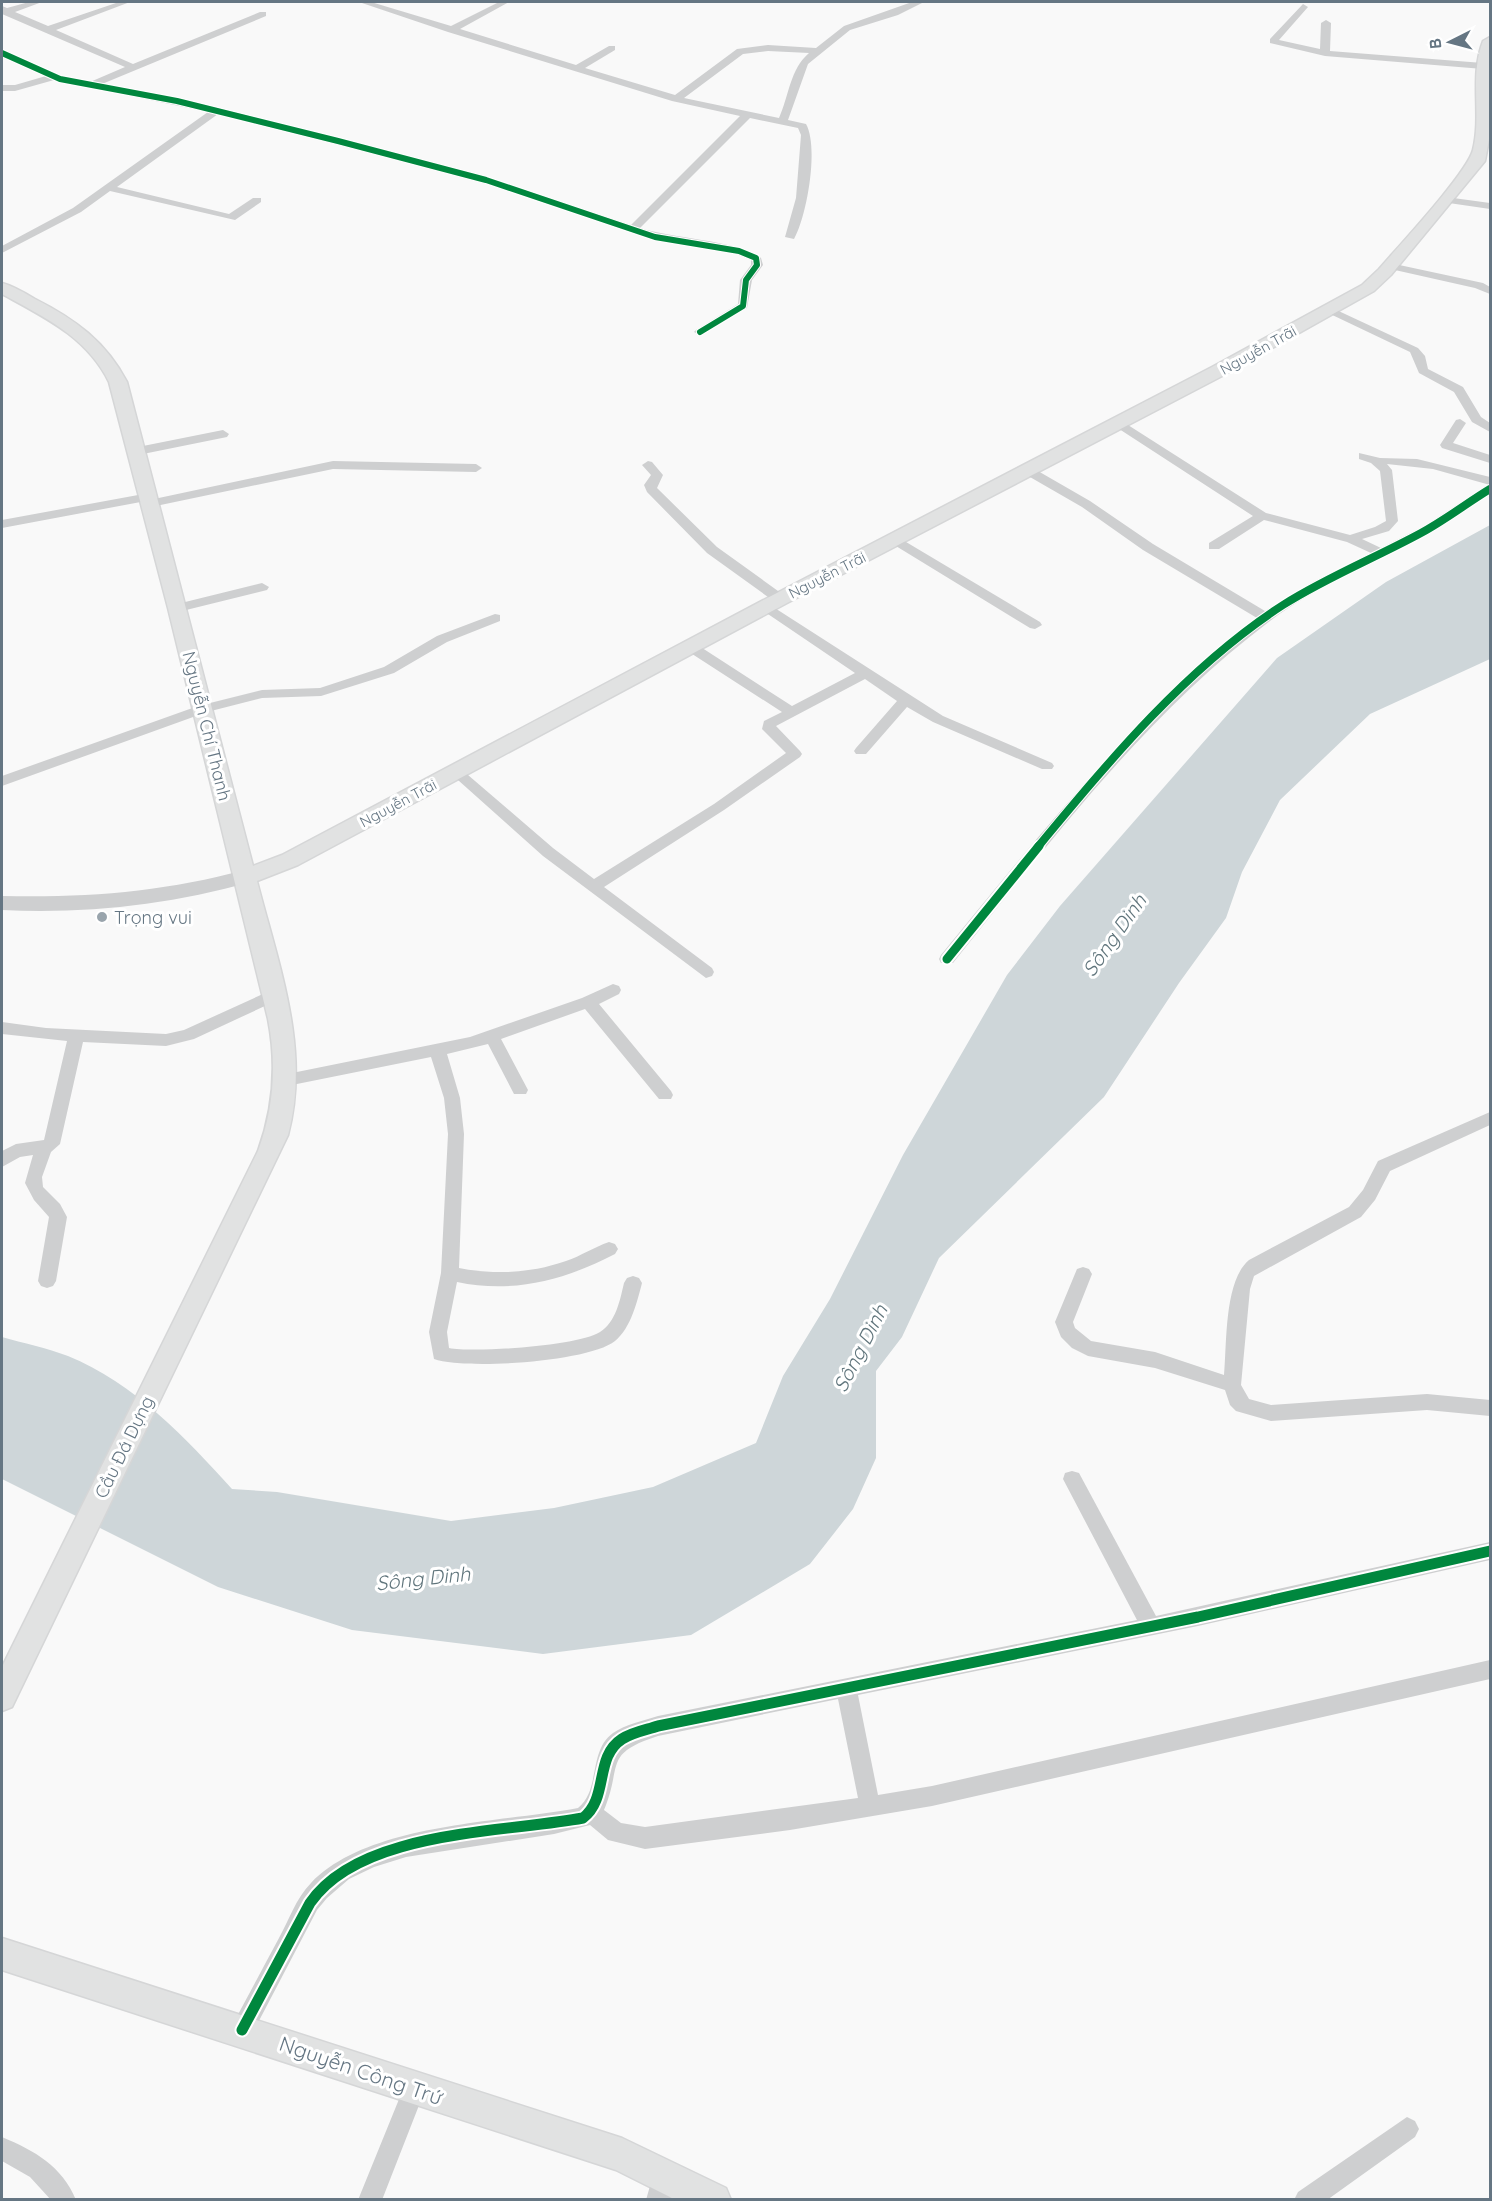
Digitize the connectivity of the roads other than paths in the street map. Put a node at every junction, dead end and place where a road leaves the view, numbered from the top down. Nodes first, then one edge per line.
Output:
1 (37, 2) edge
2 (126, 2) edge
3 (363, 2) edge
4 (505, 2) edge
5 (919, 2) edge
6 (1303, 7) dead end
7 (3, 11) edge
8 (263, 14) dead end
9 (1326, 23) dead end
10 (49, 29) junction
11 (451, 30) junction
12 (1491, 41) edge
13 (612, 48) dead end
14 (818, 51) junction
15 (2, 53) edge
16 (1325, 53) junction
17 (1483, 66) junction
18 (132, 67) junction
19 (578, 68) junction
20 (54, 76) junction
21 (91, 85) junction
22 (2, 88) edge
23 (676, 99) junction
24 (216, 111) junction
25 (747, 115) junction
26 (782, 122) junction
27 (1486, 131) edge
28 (109, 188) junction
29 (257, 200) dead end
30 (1446, 200) junction
31 (1491, 206) edge
32 (633, 229) junction
33 (790, 237) dead end
34 (2, 250) edge
35 (1390, 266) junction
36 (2, 288) edge
37 (1491, 291) edge
38 (1330, 310) junction
39 (700, 332) dead end
40 (1117, 422) junction
41 (1460, 423) dead end
42 (1491, 428) edge
43 (223, 434) dead end
44 (138, 451) junction
45 (1363, 456) dead end
46 (1491, 459) edge
47 (1378, 462) junction
48 (648, 465) dead end
49 (476, 468) dead end
50 (1027, 470) junction
51 (1491, 481) edge
52 (1491, 489) edge
53 (150, 500) junction
54 (1262, 516) junction
55 (2, 524) edge
56 (1352, 539) junction
57 (896, 540) junction
58 (1214, 546) dead end
59 (1380, 553) junction
60 (262, 586) dead end
61 (773, 603) junction
62 (178, 608) junction
63 (1266, 617) junction
64 (495, 618) dead end
65 (1035, 625) dead end
66 (691, 647) junction
67 (866, 673) junction
68 (905, 700) junction
69 (203, 708) junction
70 (792, 712) junction
71 (861, 751) dead end
72 (1047, 766) dead end
73 (456, 772) junction
74 (2, 781) edge
75 (244, 877) junction
76 (594, 886) junction
77 (2, 903) edge
78 (947, 959) dead end
79 (706, 972) dead end
80 (613, 990) dead end
81 (274, 995) junction
82 (588, 1002) junction
83 (2, 1028) edge
84 (76, 1035) junction
85 (492, 1037) junction
86 (436, 1049) junction
87 (287, 1080) junction
88 (520, 1090) dead end
89 (665, 1095) dead end
90 (1491, 1118) edge
91 (44, 1148) junction
92 (2, 1160) edge
93 (238, 1216) joint
94 (609, 1249) dead end
95 (450, 1273) junction
96 (1083, 1274) dead end
97 (46, 1281) dead end
98 (633, 1283) dead end
99 (1232, 1385) junction
100 (1491, 1408) edge
101 (1072, 1479) dead end
102 (1491, 1551) edge
103 (1151, 1626) junction
104 (1491, 1670) edge
105 (6, 1687) edge
106 (846, 1688) junction
107 (870, 1807) junction
108 (592, 1813) junction
109 (2, 1954) edge
110 (242, 2030) junction
111 (414, 2090) junction
112 (1407, 2129) dead end
113 (2, 2149) edge
114 (661, 2186) edge
115 (64, 2199) edge
116 (370, 2199) edge
117 (714, 2199) edge
118 (1306, 2199) edge

1 - 7 street
2 - 10 street
3 - 11 street
4 - 11 street
5 - 14 street
6 - 16 street
7 - 10 street
8 - 18 street
9 - 16 street
10 - 18 street
11 - 19 street
12 - 17 main road, Nguyễn Trãi
13 - 19 street
14 - 23 street
14 - 26 street
15 - 20 street
16 - 17 street
17 - 27 main road, Nguyễn Trãi
18 - 21 street
19 - 23 street
20 - 21 street
20 - 22 street
21 - 24 street
23 - 25 street
24 - 28 street
24 - 32 street
25 - 26 street
25 - 32 street
26 - 33 street
27 - 30 main road, Nguyễn Trãi
28 - 29 street
28 - 34 street
30 - 31 street
30 - 35 main road, Nguyễn Trãi
32 - 39 street
35 - 37 street
35 - 38 main road, Nguyễn Trãi
36 - 44 main road, Nguyễn Chí Thanh
38 - 40 main road, Nguyễn Trãi
38 - 42 street
40 - 50 main road, Nguyễn Trãi
40 - 54 street
41 - 46 street
43 - 44 street
44 - 53 main road, Nguyễn Chí Thanh
45 - 47 street
47 - 51 street
47 - 56 street
48 - 61 street
49 - 53 street
50 - 57 main road, Nguyễn Trãi
50 - 63 street
52 - 59 street
53 - 55 street
53 - 62 main road, Nguyễn Chí Thanh
54 - 56 street
54 - 58 street
56 - 59 street
57 - 61 main road, Nguyễn Trãi
57 - 65 street
59 - 63 street
60 - 62 street
61 - 66 main road, Nguyễn Trãi
61 - 67 street
62 - 69 main road, Nguyễn Chí Thanh
63 - 78 street
64 - 69 street
66 - 70 street
66 - 73 main road, Nguyễn Trãi
67 - 68 street
67 - 70 street
68 - 71 street
68 - 72 street
69 - 74 street
69 - 75 main road, Nguyễn Chí Thanh
70 - 76 street
73 - 75 main road, Nguyễn Trãi
73 - 76 street
75 - 77 street, Nguyễn Trãi
75 - 81 main road, Nguyễn Chí Thanh
76 - 79 street
80 - 82 street
81 - 84 street
81 - 87 main road, Nguyễn Chí Thanh
82 - 85 street
82 - 89 street
83 - 84 street
84 - 91 street
85 - 86 street
85 - 88 street
86 - 87 street
86 - 95 street
87 - 93 main road, Nguyễn Chí Thanh
90 - 99 street
91 - 92 street
91 - 97 street
93 - 105 main road, Cầu Đá Dựng
94 - 95 street
95 - 98 street
96 - 99 street
99 - 100 street
101 - 103 street
102 - 103 street
103 - 106 street
104 - 107 street
106 - 107 street
106 - 108 street
107 - 108 street
108 - 110 street
109 - 110 main road, Nguyễn Công Trứ
110 - 111 main road, Nguyễn Công Trứ
111 - 114 main road, Nguyễn Công Trứ
111 - 116 street
112 - 118 street
113 - 115 street
114 - 117 main road, Nguyễn Công Trứ

